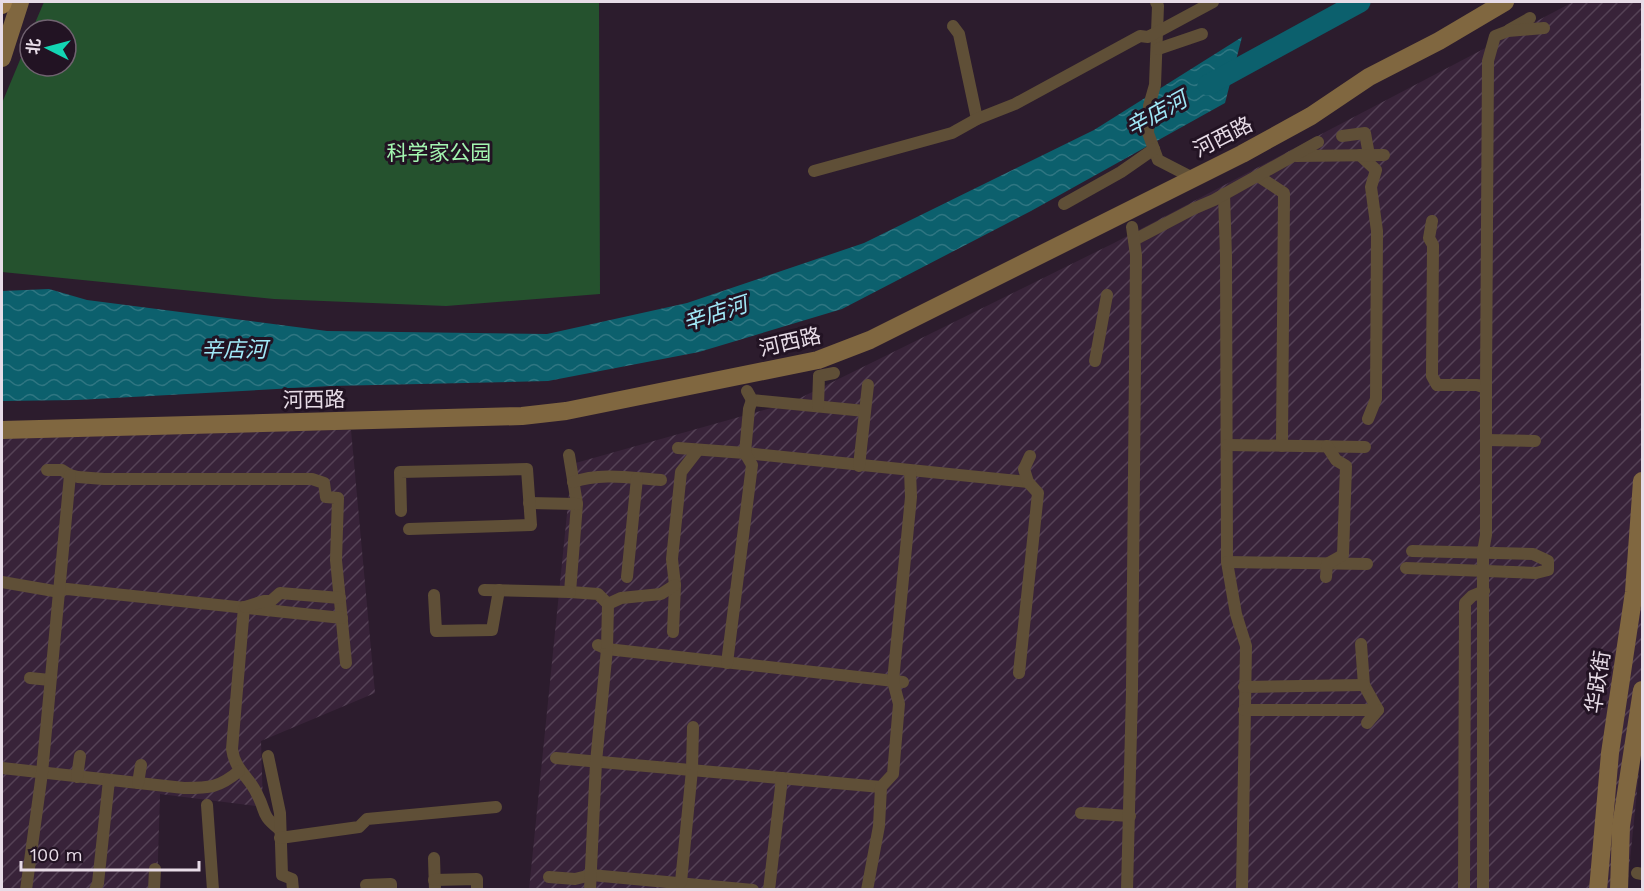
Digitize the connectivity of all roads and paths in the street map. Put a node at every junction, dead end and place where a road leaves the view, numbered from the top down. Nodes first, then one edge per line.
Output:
1 (20, 2) edge
2 (1156, 2) edge
3 (1213, 2) edge
4 (1505, 2) edge
5 (1530, 18) dead end
6 (953, 26) dead end
7 (1544, 28) dead end
8 (1158, 31) junction
9 (1508, 31) junction
10 (1202, 34) dead end
11 (1158, 49) junction
12 (2, 58) edge
13 (977, 119) junction
14 (1342, 136) dead end
15 (1318, 142) dead end
16 (1154, 149) junction
17 (1365, 155) junction
18 (1384, 155) dead end
19 (1295, 156) junction
20 (814, 171) dead end
21 (1258, 176) junction
22 (1193, 178) junction
23 (1224, 194) junction
24 (1064, 204) dead end
25 (1432, 221) dead end
26 (1132, 227) dead end
27 (1134, 240) junction
28 (1107, 295) dead end
29 (1095, 361) dead end
30 (834, 373) dead end
31 (868, 385) dead end
32 (1486, 388) junction
33 (818, 406) junction
34 (865, 411) junction
35 (1368, 419) dead end
36 (2, 430) edge
37 (1486, 440) junction
38 (1535, 441) dead end
39 (1227, 445) junction
40 (1282, 446) junction
41 (1327, 446) junction
42 (1365, 447) dead end
43 (678, 448) dead end
44 (698, 450) junction
45 (745, 453) junction
46 (569, 455) dead end
47 (1030, 456) dead end
48 (859, 466) junction
49 (47, 470) dead end
50 (910, 471) junction
51 (70, 475) junction
52 (638, 478) junction
53 (661, 480) dead end
54 (1642, 481) edge
55 (1028, 482) junction
56 (573, 483) junction
57 (529, 503) junction
58 (577, 504) junction
59 (400, 511) dead end
60 (410, 529) dead end
61 (1412, 552) dead end
62 (1483, 552) junction
63 (1227, 562) junction
64 (1327, 564) junction
65 (1367, 564) dead end
66 (1406, 568) dead end
67 (1484, 570) junction
68 (627, 577) dead end
69 (1326, 578) dead end
70 (2, 582) edge
71 (675, 585) junction
72 (59, 590) junction
73 (484, 590) dead end
74 (499, 590) junction
75 (1484, 591) junction
76 (570, 592) junction
77 (434, 595) dead end
78 (340, 598) junction
79 (608, 604) junction
80 (244, 607) junction
81 (342, 618) junction
82 (673, 632) dead end
83 (1361, 644) dead end
84 (602, 647) junction
85 (346, 663) dead end
86 (727, 663) junction
87 (1019, 673) dead end
88 (30, 678) dead end
89 (50, 680) junction
90 (898, 681) junction
91 (1364, 685) junction
92 (1244, 687) junction
93 (1642, 690) edge
94 (1641, 709) edge
95 (1244, 710) junction
96 (1378, 710) junction
97 (1367, 723) dead end
98 (693, 727) dead end
99 (80, 756) dead end
100 (268, 756) dead end
101 (556, 758) dead end
102 (596, 762) junction
103 (141, 765) dead end
104 (2, 768) edge
105 (692, 770) junction
106 (239, 771) junction
107 (42, 773) junction
108 (77, 777) junction
109 (782, 778) junction
110 (109, 780) junction
111 (138, 783) junction
112 (881, 787) junction
113 (207, 805) dead end
114 (496, 807) dead end
115 (1081, 813) dead end
116 (1130, 816) junction
117 (280, 834) junction
118 (434, 858) dead end
119 (155, 869) dead end
120 (591, 875) junction
121 (549, 877) dead end
122 (681, 882) junction
123 (366, 885) dead end
124 (435, 885) edge
125 (455, 885) edge
126 (733, 889) edge
127 (26, 890) edge
128 (95, 890) edge
129 (154, 890) edge
130 (213, 890) edge
131 (293, 890) edge
132 (391, 890) edge
133 (477, 890) edge
134 (590, 890) edge
135 (753, 890) edge
136 (769, 890) edge
137 (867, 890) edge
138 (1128, 890) edge
139 (1242, 890) edge
140 (1464, 890) edge
141 (1483, 890) edge
142 (1598, 890) edge
143 (1619, 890) edge

1 - 12 street
2 - 8 street
3 - 8 street
4 - 22 street, 河西路
5 - 9 street
6 - 13 street
7 - 9 street
8 - 11 street
8 - 13 street
9 - 32 street
10 - 11 street
11 - 16 street
13 - 20 street
14 - 17 street
15 - 19 street
16 - 22 street
16 - 24 street
17 - 18 street
17 - 19 street
17 - 35 street
19 - 21 street
21 - 23 street
21 - 40 street
22 - 36 street, 河西路
23 - 27 street
23 - 39 street
25 - 32 street
26 - 27 street
27 - 116 street
28 - 29 street
30 - 33 street
31 - 34 street
32 - 37 street
33 - 34 street
33 - 45 street
34 - 48 street
37 - 38 street
37 - 62 street
39 - 40 street
39 - 63 street
40 - 41 street
41 - 42 street
41 - 64 street
43 - 44 street
44 - 45 street
44 - 71 street
45 - 48 street
45 - 86 street
46 - 56 street
47 - 55 street
48 - 50 street
49 - 51 street
50 - 55 street
50 - 90 street
51 - 72 street
51 - 78 street
52 - 53 street
52 - 56 street
52 - 68 street
54 - 142 street, 华跃街
55 - 87 street
56 - 58 street
57 - 58 street
57 - 59 street
57 - 60 street
58 - 76 street
61 - 62 street
62 - 67 street
62 - 67 street
63 - 64 street
63 - 92 street
64 - 65 street
64 - 69 street
66 - 67 street
67 - 75 street
70 - 72 street
71 - 79 street
71 - 82 street
72 - 80 street
72 - 89 street
73 - 74 street
74 - 76 street
74 - 77 street
75 - 140 street
75 - 141 street
76 - 79 street
78 - 80 street
78 - 81 street
79 - 84 street
80 - 81 street
80 - 106 street
81 - 85 street
83 - 91 street
84 - 86 street
84 - 102 street
86 - 90 street
88 - 89 street
89 - 107 street
90 - 112 street
91 - 92 street
91 - 96 street
92 - 95 street
93 - 94 street
94 - 143 street
95 - 96 street
95 - 139 street
96 - 97 street
98 - 105 street
99 - 108 street
100 - 117 street
101 - 102 street
102 - 105 street
102 - 120 street
103 - 111 street
104 - 107 street
105 - 109 street
105 - 122 street
106 - 111 street
106 - 117 street
107 - 108 street
107 - 127 street
108 - 110 street
109 - 112 street
109 - 136 street
110 - 111 street
110 - 128 street
112 - 137 street
113 - 130 street
114 - 117 street
115 - 116 street
116 - 138 street
117 - 131 street
118 - 124 street
119 - 129 street
120 - 121 street
120 - 122 street
120 - 134 street
122 - 126 street
123 - 132 street
124 - 125 street
125 - 133 street
126 - 135 street

